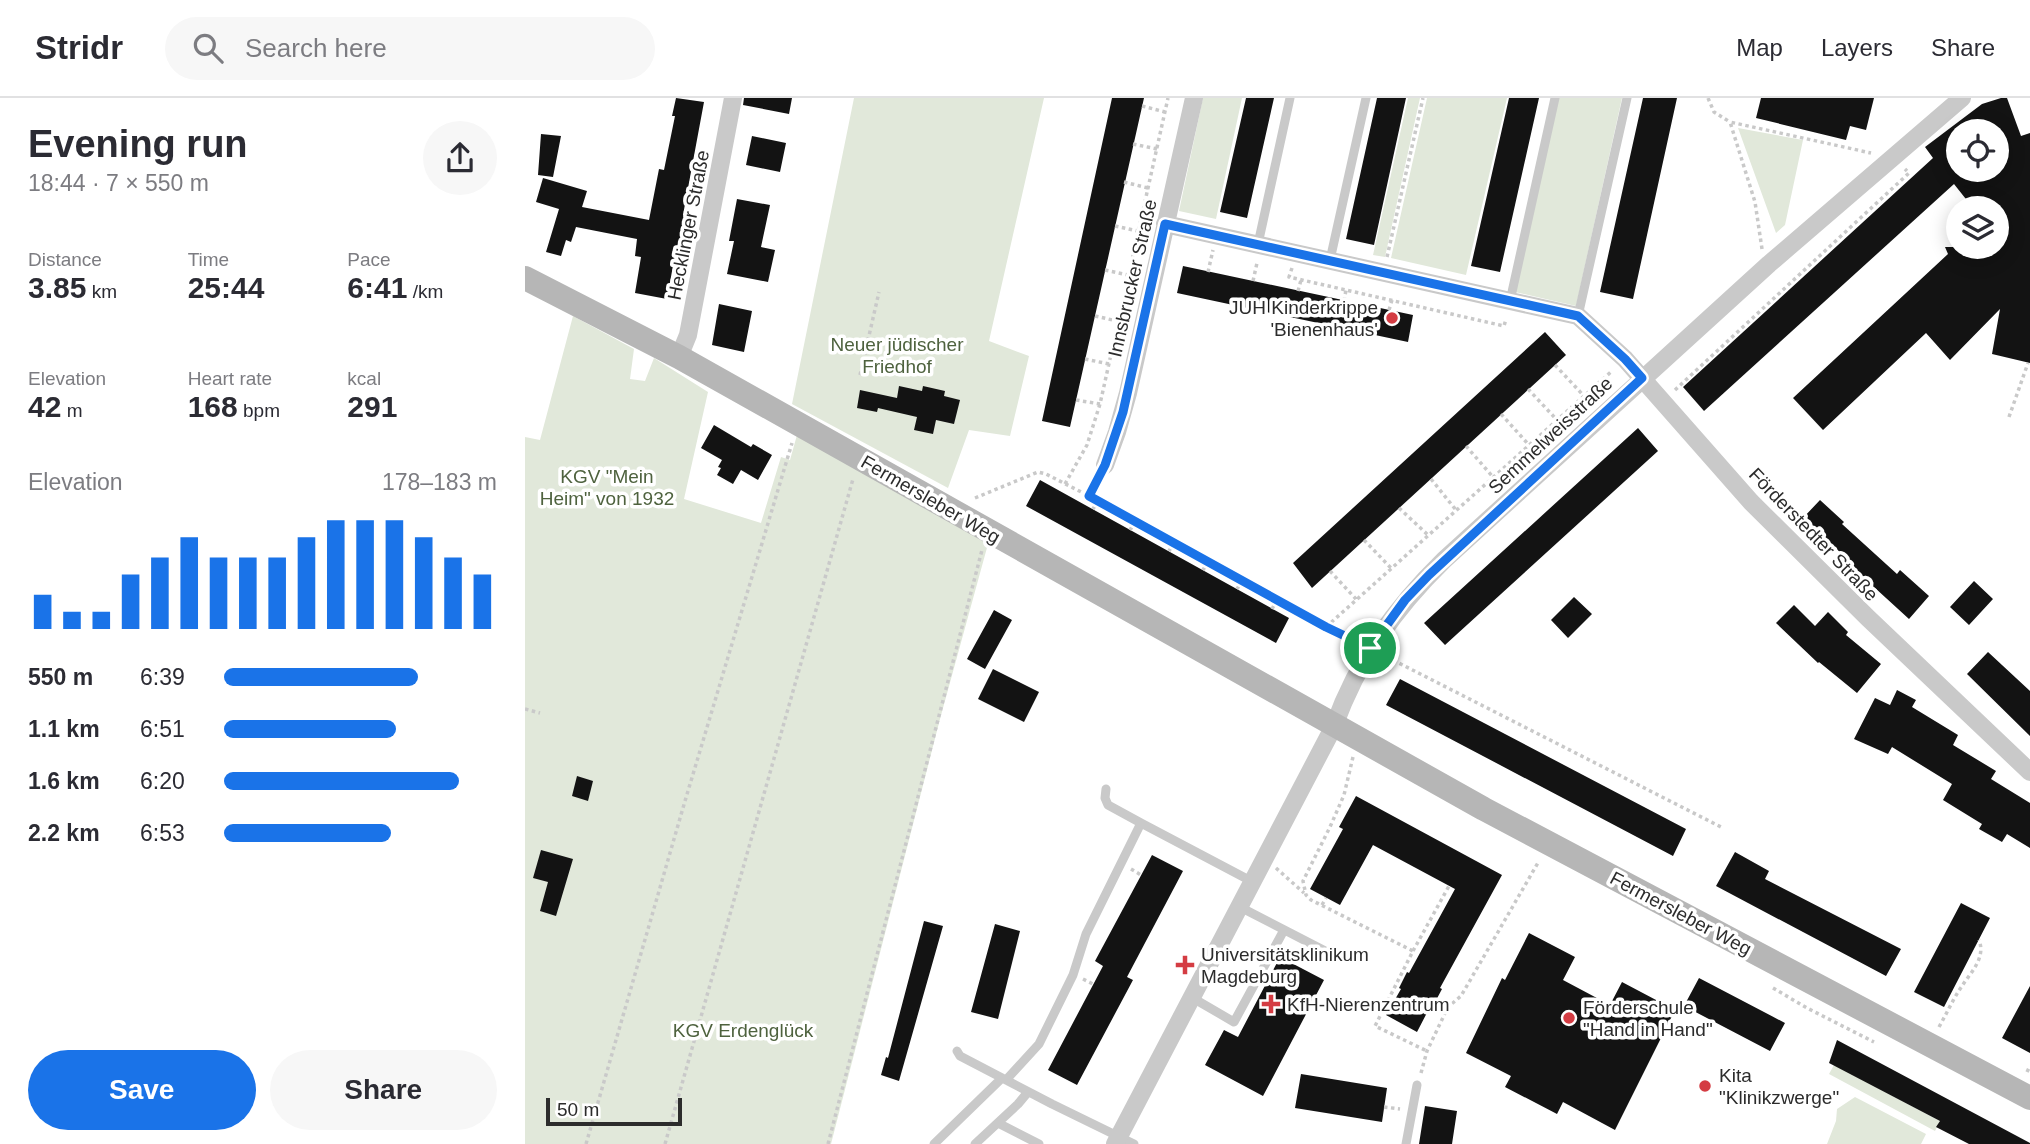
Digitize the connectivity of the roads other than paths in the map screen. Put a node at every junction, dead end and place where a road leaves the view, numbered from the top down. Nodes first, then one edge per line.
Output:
1 (733, 98) edge
2 (1194, 98) edge
3 (1290, 98) edge
4 (1366, 98) edge
5 (1555, 98) edge
6 (1627, 98) edge
7 (1962, 98) edge
8 (1165, 224) junction
9 (1258, 244) junction
10 (1330, 260) junction
11 (525, 278) edge
12 (1510, 301) junction
13 (1578, 316) junction
14 (679, 358) junction
15 (1642, 378) junction
16 (1105, 465) road end
17 (1334, 726) junction
18 (2030, 772) edge
19 (1106, 789) dead end
20 (1141, 823) junction
21 (1251, 881) junction
22 (1238, 906) junction
23 (1284, 930) junction
24 (1331, 954) dead end
25 (1191, 997) junction
26 (957, 1051) dead end
27 (1004, 1079) junction
28 (1417, 1085) road end
29 (1028, 1091) junction
30 (2030, 1098) edge
31 (998, 1123) junction
32 (1122, 1141) edge
33 (934, 1144) edge
34 (975, 1144) edge
35 (1039, 1144) edge
36 (1406, 1144) edge

1 - 14 street, Hecklinger Straße
2 - 8 street, Innsbrucker Straße
3 - 9 lane
4 - 10 lane
5 - 12 lane
6 - 13 lane
7 - 15 street, Semmelweisstraße
8 - 9 street
8 - 16 street, Innsbrucker Straße
9 - 10 street
10 - 12 street
11 - 14 street, Fermersleber Weg
12 - 13 street
13 - 15 street, Förderstedter Straße
14 - 17 street, Fermersleber Weg
15 - 17 street, Semmelweisstraße
15 - 18 street, Förderstedter Straße
17 - 21 street
17 - 30 street, Fermersleber Weg
19 - 20 lane
20 - 21 lane
20 - 27 lane
21 - 22 street
22 - 23 lane
22 - 25 street
23 - 24 lane
23 - 25 lane
25 - 32 street
26 - 27 lane
27 - 29 lane
27 - 33 lane
28 - 36 lane
29 - 31 lane
29 - 32 lane
31 - 34 lane
31 - 35 lane

